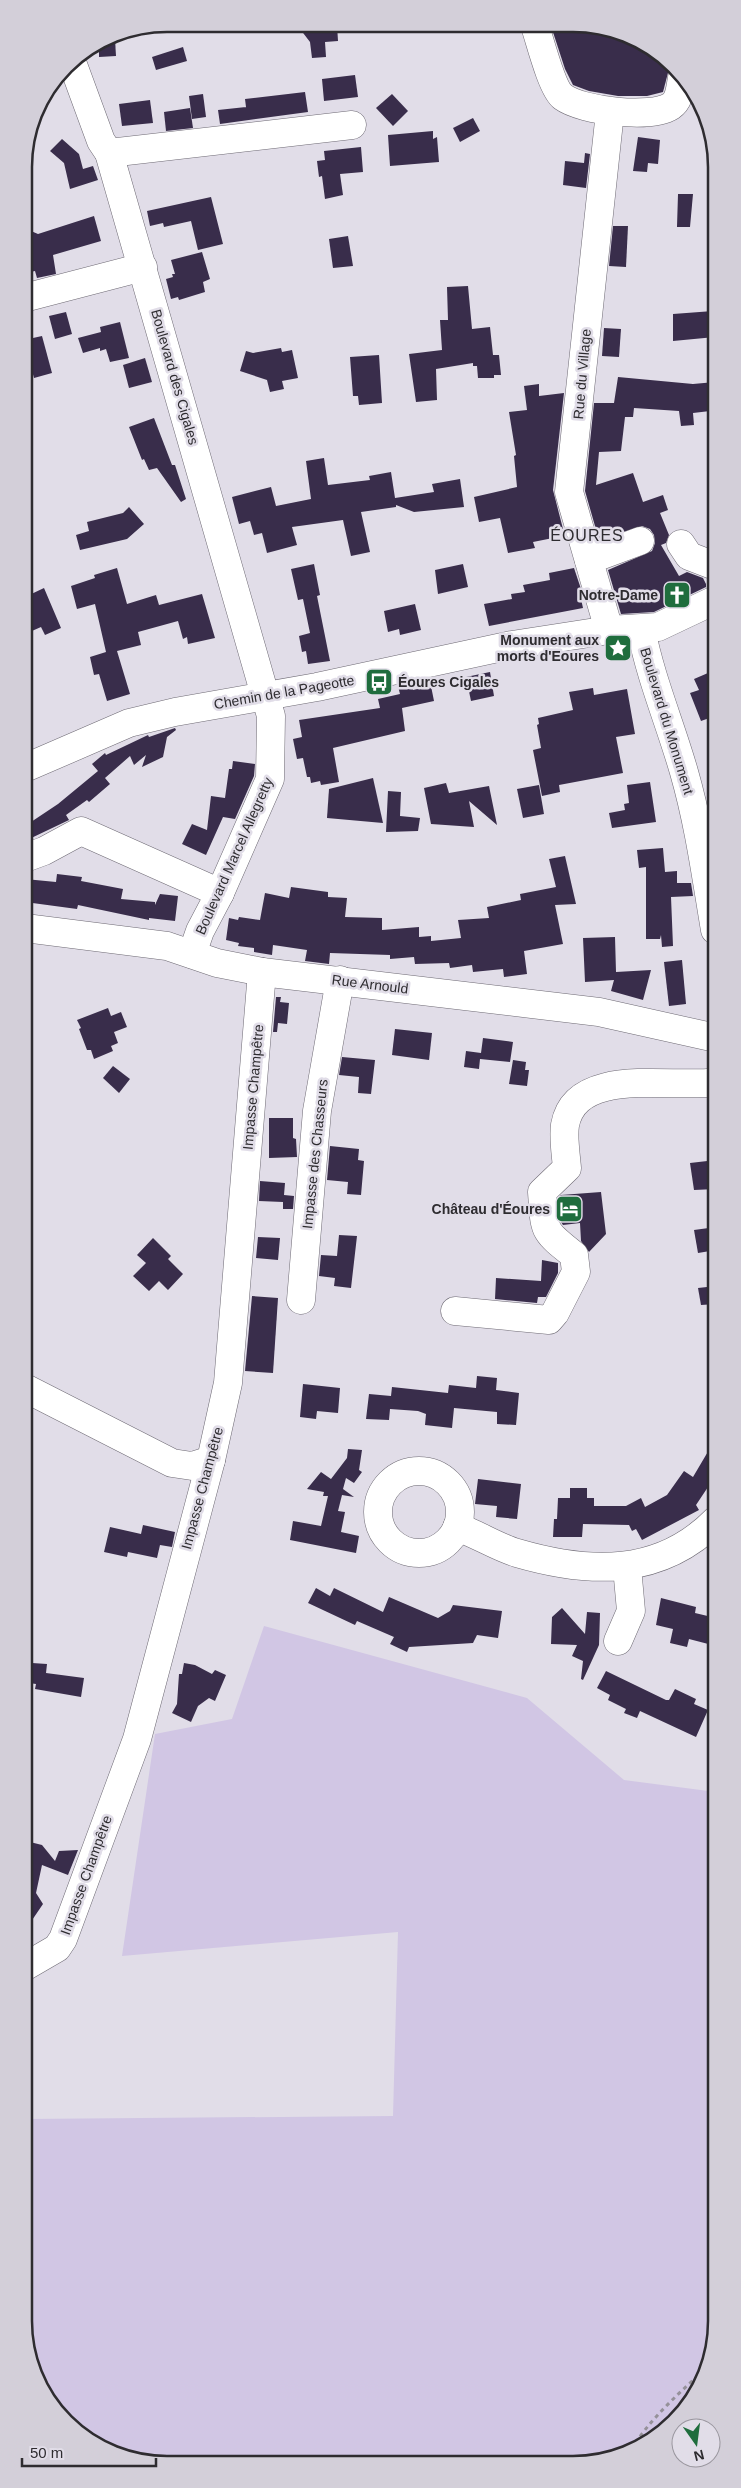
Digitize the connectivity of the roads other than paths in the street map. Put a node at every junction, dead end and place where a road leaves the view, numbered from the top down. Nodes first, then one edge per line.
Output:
1 (537, 32) edge
2 (75, 69) edge
3 (681, 85) edge
4 (610, 112) junction
5 (352, 125) dead end
6 (109, 153) junction
7 (144, 267) junction
8 (33, 296) edge
9 (640, 541) dead end
10 (681, 544) dead end
11 (589, 560) junction
12 (708, 563) edge
13 (708, 604) edge
14 (641, 629) junction
15 (609, 630) junction
16 (265, 697) junction
17 (33, 765) edge
18 (33, 855) edge
19 (708, 873) edge
20 (220, 893) junction
21 (33, 929) edge
22 (192, 954) junction
23 (262, 972) junction
24 (340, 980) junction
25 (708, 1036) edge
26 (708, 1082) edge
27 (301, 1300) dead end
28 (455, 1311) dead end
29 (32, 1392) edge
30 (211, 1460) junction
31 (457, 1527) dead end
32 (708, 1532) edge
33 (627, 1567) junction
34 (618, 1641) dead end
35 (32, 1962) edge

1 - 4 street
2 - 6 street, Boulevard des Cigales
3 - 4 street
4 - 11 street, Rue du Village
5 - 6 street
6 - 7 street, Boulevard des Cigales
7 - 8 street
7 - 16 street, Boulevard des Cigales
9 - 11 street
10 - 12 street
11 - 15 street, Rue du Village
13 - 14 street, Chemin de la Pageotte
14 - 15 street, Chemin de la Pageotte
14 - 19 street, Boulevard du Monument
15 - 16 street, Chemin de la Pageotte
16 - 17 street, Chemin de la Pageotte
16 - 20 street, Boulevard Marcel Allegretty
18 - 20 street
20 - 22 street, Boulevard Marcel Allegretty
21 - 22 street, Rue Arnould
22 - 23 street, Rue Arnould
23 - 24 street, Rue Arnould
23 - 30 street, Impasse Champêtre
24 - 25 street, Rue Arnould
24 - 27 street, Impasse des Chasseurs
26 - 28 street
29 - 30 street
30 - 35 street, Impasse Champêtre
31 - 33 street
32 - 33 street
33 - 34 street

